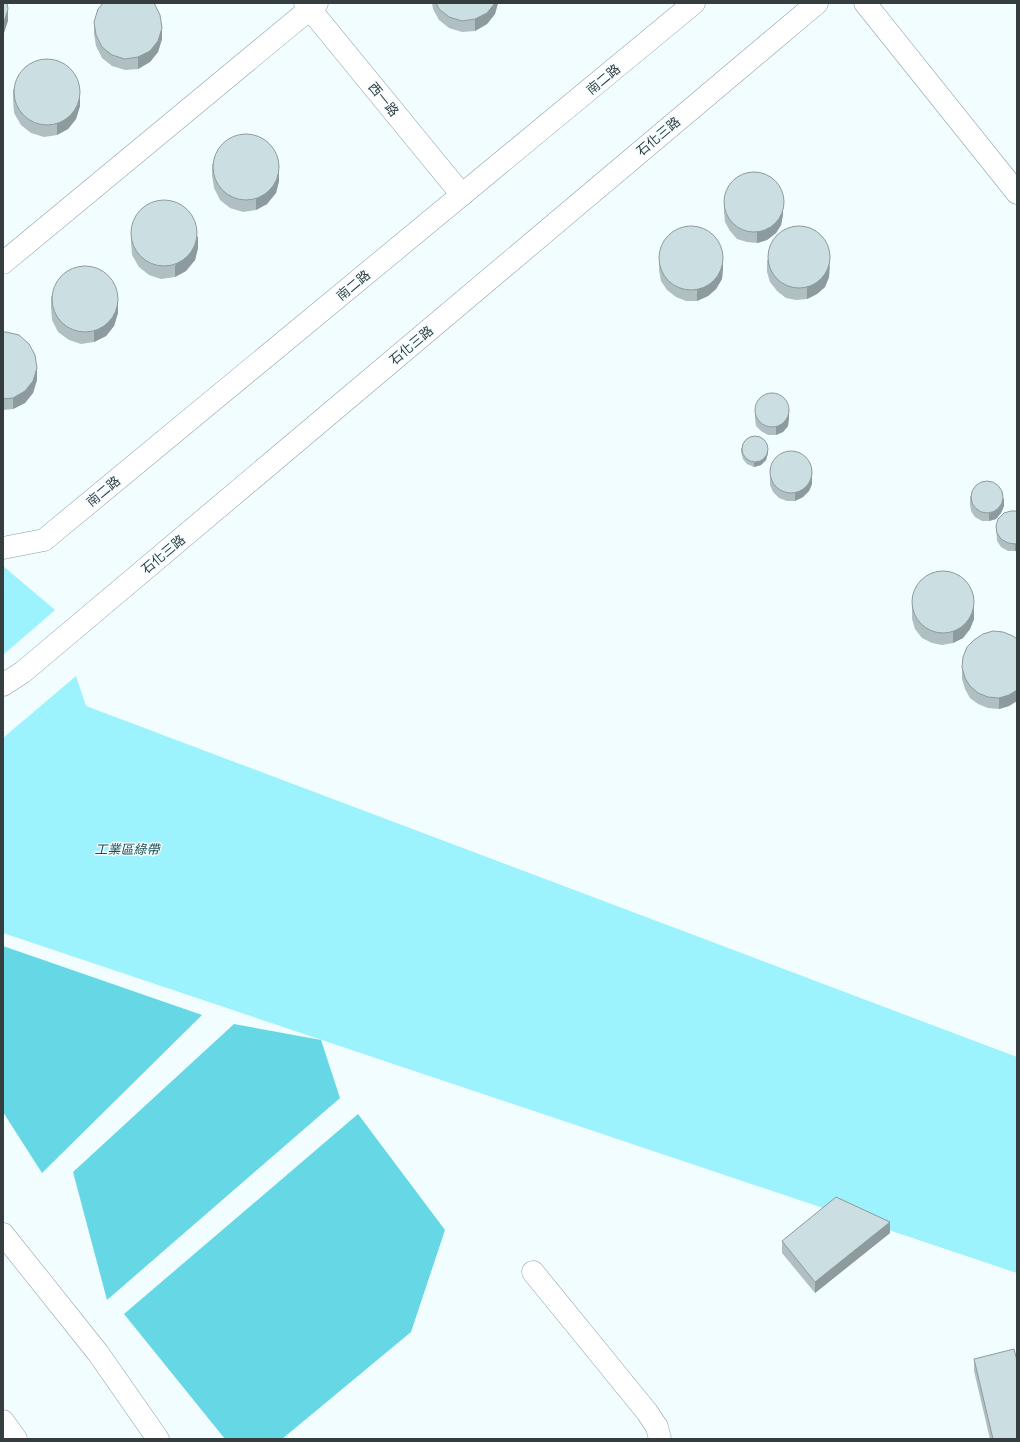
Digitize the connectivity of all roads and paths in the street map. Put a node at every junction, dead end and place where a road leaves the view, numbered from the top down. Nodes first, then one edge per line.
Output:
1 (694, 3) edge
2 (817, 3) edge
3 (865, 3) edge
4 (311, 5) edge
5 (1017, 193) edge
6 (462, 195) junction
7 (3, 262) edge
8 (3, 548) edge
9 (3, 685) edge
10 (3, 1234) edge
11 (533, 1272) dead end
12 (3, 1421) edge
13 (16, 1439) edge
14 (158, 1439) edge
15 (660, 1439) edge

1 - 6 street, 南二路
2 - 9 street, 石化三路
3 - 5 street
4 - 6 street, 西一路
4 - 7 street
6 - 8 street, 南二路
10 - 14 street
11 - 15 street
12 - 13 street

